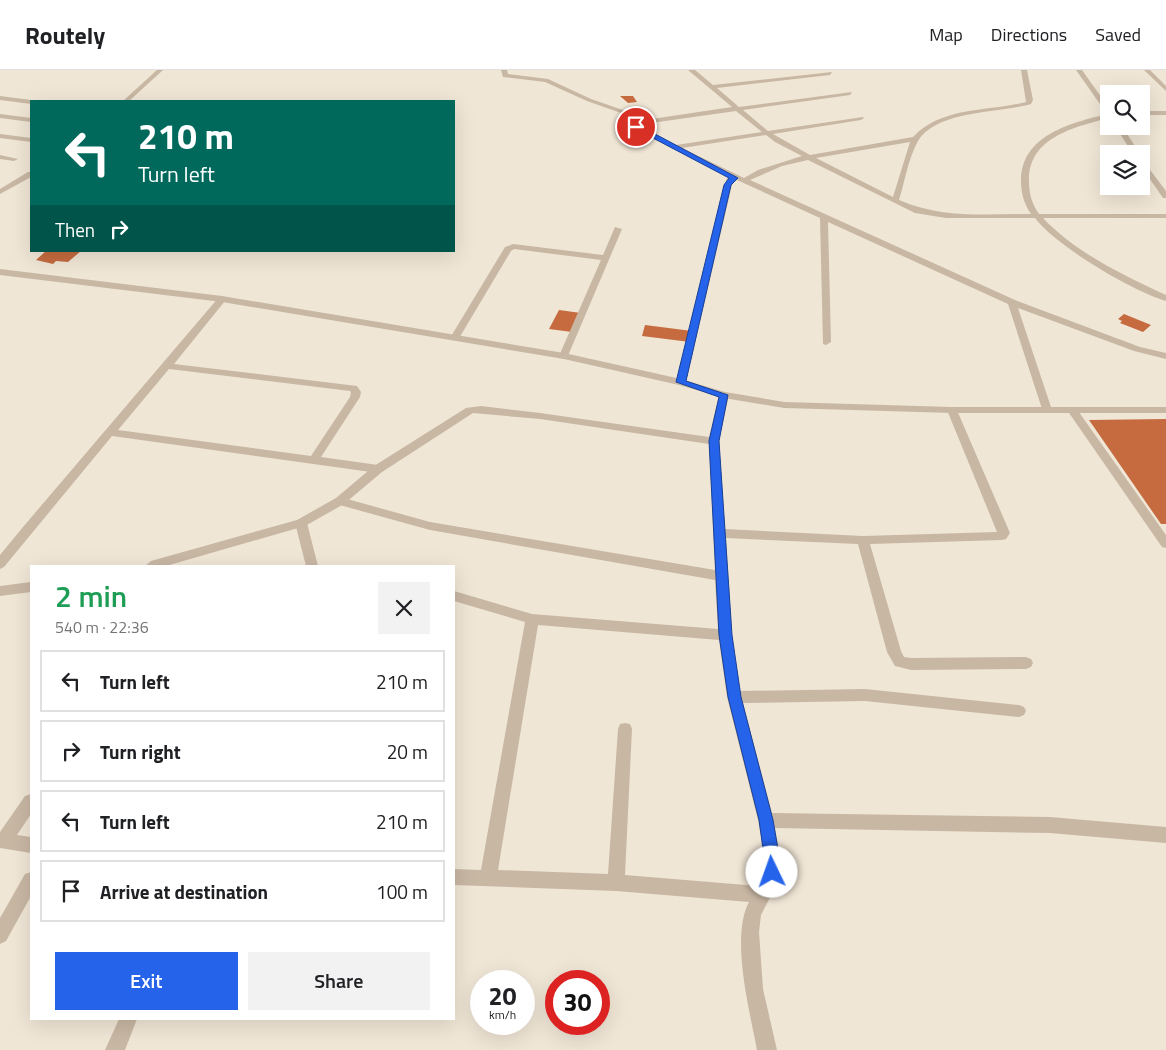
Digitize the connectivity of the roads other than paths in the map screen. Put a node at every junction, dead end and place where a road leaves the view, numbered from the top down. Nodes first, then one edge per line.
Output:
1 (160, 70) edge
2 (504, 70) edge
3 (691, 70) edge
4 (1024, 70) edge
5 (1079, 70) edge
6 (1147, 70) edge
7 (830, 73) dead end
8 (711, 87) junction
9 (1166, 89) edge
10 (850, 93) dead end
11 (0, 98) edge
12 (127, 100) edge
13 (30, 102) edge
14 (1100, 102) edge
15 (737, 109) junction
16 (1150, 113) edge
17 (1166, 113) edge
18 (0, 116) edge
19 (861, 118) dead end
20 (1100, 118) edge
21 (30, 120) edge
22 (642, 122) junction
23 (763, 132) junction
24 (0, 136) edge
25 (30, 140) edge
26 (915, 140) junction
27 (677, 147) junction
28 (0, 157) edge
29 (14, 159) dead end
30 (808, 159) junction
31 (1150, 173) edge
32 (30, 175) edge
33 (735, 178) junction
34 (745, 180) junction
35 (0, 192) edge
36 (1166, 196) edge
37 (895, 201) junction
38 (1036, 215) junction
39 (824, 216) junction
40 (1166, 216) edge
41 (618, 229) dead end
42 (607, 258) junction
43 (0, 272) edge
44 (1166, 298) edge
45 (222, 299) junction
46 (1012, 302) junction
47 (455, 338) junction
48 (826, 342) dead end
49 (564, 356) junction
50 (1166, 356) edge
51 (169, 366) junction
52 (681, 382) junction
53 (724, 395) junction
54 (952, 410) junction
55 (1046, 410) junction
56 (1072, 410) junction
57 (1166, 410) edge
58 (109, 432) junction
59 (714, 441) junction
60 (314, 460) junction
61 (378, 469) junction
62 (340, 501) junction
63 (301, 523) junction
64 (1153, 524) junction
65 (1166, 525) edge
66 (719, 533) junction
67 (863, 540) junction
68 (1166, 544) edge
69 (0, 564) edge
70 (172, 564) edge
71 (312, 565) edge
72 (722, 576) junction
73 (30, 587) edge
74 (0, 591) edge
75 (455, 596) edge
76 (532, 619) junction
77 (726, 635) junction
78 (1026, 663) dead end
79 (734, 697) junction
80 (1018, 711) dead end
81 (625, 729) dead end
82 (30, 802) edge
83 (766, 820) junction
84 (1166, 835) edge
85 (2, 841) edge
86 (30, 846) edge
87 (455, 877) edge
88 (488, 878) junction
89 (30, 882) edge
90 (616, 883) junction
91 (762, 894) junction
92 (0, 935) edge
93 (128, 1020) edge
94 (115, 1050) edge
95 (767, 1050) edge

1 - 12 street
2 - 22 street
3 - 8 street
4 - 26 street
5 - 14 street
6 - 9 street
7 - 8 street
8 - 15 street
10 - 15 street
11 - 13 street
15 - 22 street
15 - 23 street
16 - 17 street
18 - 21 street
19 - 23 street
20 - 38 street
22 - 27 street
23 - 27 street
23 - 30 street
24 - 25 street
26 - 30 street
26 - 37 street
27 - 33 street
28 - 29 street
30 - 34 street
30 - 37 street
31 - 36 street
32 - 35 street
33 - 34 street
33 - 52 street
34 - 39 street
37 - 38 street
38 - 40 street
38 - 44 street
39 - 46 street
39 - 48 street
41 - 42 street
42 - 47 street
42 - 49 street
43 - 45 street
45 - 47 street
45 - 51 street
46 - 50 street
46 - 55 street
47 - 49 street
49 - 52 street
51 - 58 street
51 - 60 street
52 - 53 street
53 - 54 street
53 - 59 street
54 - 55 street
54 - 67 street
55 - 56 street
56 - 57 street
56 - 64 street
58 - 60 street
58 - 69 street
59 - 61 street
59 - 66 street
60 - 61 street
61 - 62 street
62 - 63 street
62 - 72 street
63 - 70 street
63 - 71 street
64 - 65 street
64 - 68 street
66 - 67 street
66 - 72 street
67 - 78 street
72 - 77 street
73 - 74 street
75 - 76 street
76 - 77 street
76 - 88 street
77 - 79 street
79 - 80 street
79 - 83 street
81 - 90 street
82 - 85 street
83 - 84 street
83 - 91 street
85 - 86 street
87 - 88 street
88 - 90 street
89 - 92 street
90 - 91 street
91 - 95 street
93 - 94 street

